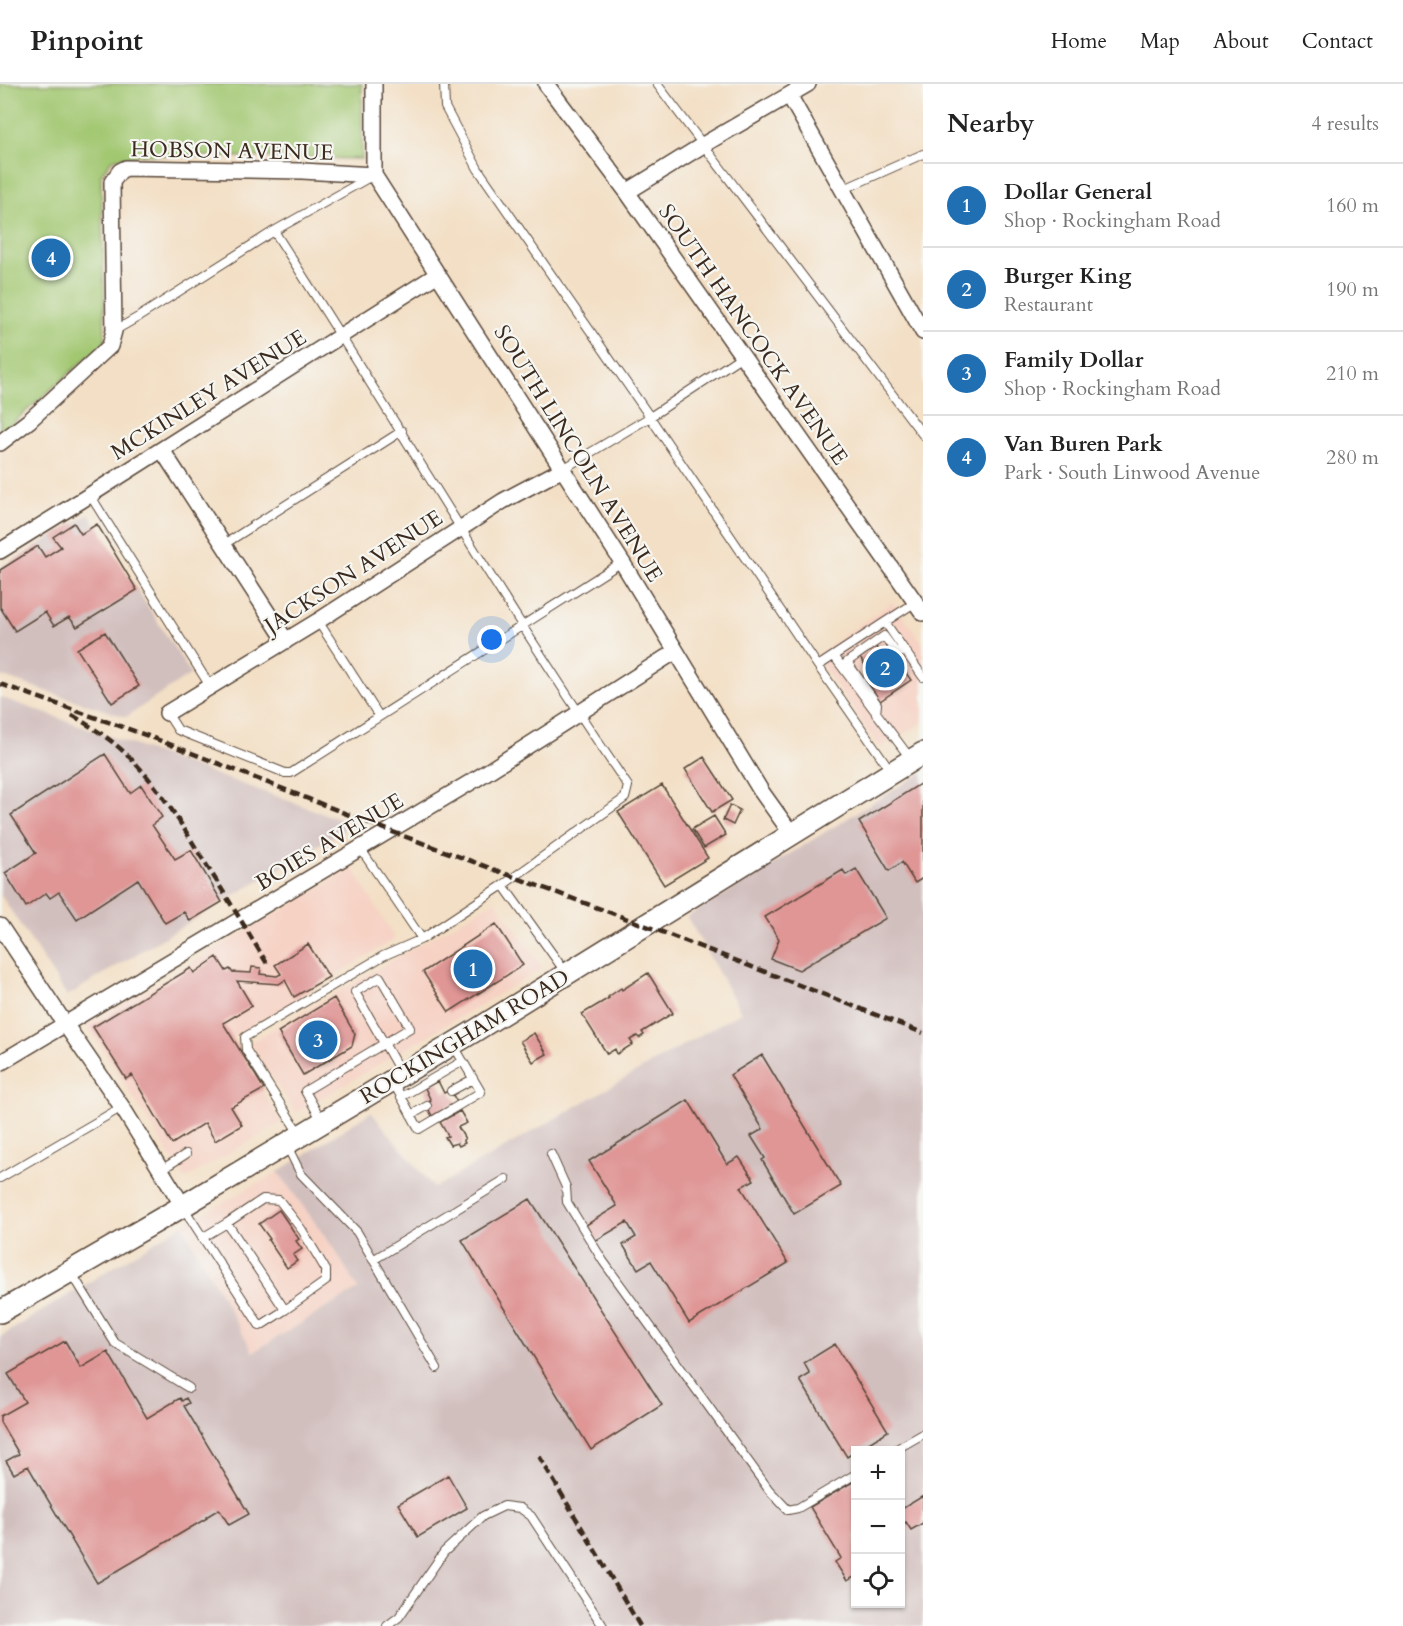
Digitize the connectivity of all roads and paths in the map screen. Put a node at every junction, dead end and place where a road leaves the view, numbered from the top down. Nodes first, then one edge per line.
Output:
1 (374, 84) edge
2 (444, 84) edge
3 (546, 84) edge
4 (657, 84) edge
5 (808, 84) edge
6 (789, 95) junction
7 (703, 145) junction
8 (923, 154) edge
9 (374, 175) junction
10 (842, 190) junction
11 (627, 192) junction
12 (274, 231) junction
13 (438, 274) junction
14 (114, 331) junction
15 (923, 332) edge
16 (342, 335) junction
17 (742, 356) junction
18 (650, 417) junction
19 (402, 431) junction
20 (923, 435) edge
21 (0, 443) edge
22 (162, 450) junction
23 (563, 469) junction
24 (90, 495) junction
25 (462, 528) junction
26 (224, 545) junction
27 (0, 550) edge
28 (622, 562) junction
29 (919, 607) edge
30 (318, 621) junction
31 (885, 622) junction
32 (523, 625) junction
33 (286, 641) junction
34 (676, 651) junction
35 (907, 653) junction
36 (834, 656) junction
37 (818, 666) junction
38 (923, 677) edge
39 (210, 686) junction
40 (167, 713) joint
41 (579, 714) junction
42 (876, 714) junction
43 (379, 717) junction
44 (917, 756) edge
45 (892, 772) junction
46 (791, 833) junction
47 (360, 848) junction
48 (503, 885) junction
49 (0, 926) edge
50 (422, 939) junction
51 (567, 974) junction
52 (64, 1024) junction
53 (385, 1043) junction
54 (458, 1053) junction
55 (0, 1063) edge
56 (473, 1078) junction
57 (398, 1084) junction
58 (451, 1092) dead end
59 (427, 1106) dead end
60 (123, 1107) junction
61 (411, 1115) junction
62 (323, 1122) junction
63 (293, 1139) junction
64 (186, 1154) dead end
65 (551, 1155) dead end
66 (161, 1170) junction
67 (0, 1178) edge
68 (506, 1179) dead end
69 (183, 1206) junction
70 (227, 1223) junction
71 (202, 1238) junction
72 (373, 1260) junction
73 (70, 1270) junction
74 (285, 1310) junction
75 (0, 1312) edge
76 (437, 1368) dead end
77 (189, 1388) dead end
78 (923, 1434) edge
79 (902, 1446) edge
80 (851, 1476) edge
81 (387, 1626) edge
82 (603, 1626) edge

1 - 9 street
2 - 18 lane
3 - 11 street, SOUTH HANCOCK AVENUE
4 - 7 lane
5 - 6 street
6 - 7 street
6 - 10 street
7 - 11 street
7 - 20 lane
8 - 10 lane
9 - 12 lane
9 - 13 street, SOUTH LINCOLN AVENUE
9 - 14 street, HOBSON AVENUE
10 - 15 street
11 - 17 street, SOUTH HANCOCK AVENUE
12 - 14 lane
12 - 16 lane
13 - 16 street, MCKINLEY AVENUE
13 - 23 street, SOUTH LINCOLN AVENUE
14 - 21 street
16 - 19 lane
16 - 22 street, MCKINLEY AVENUE
17 - 18 lane
17 - 29 street, SOUTH HANCOCK AVENUE
18 - 23 lane
18 - 37 lane
19 - 25 lane
19 - 26 lane
22 - 24 street, MCKINLEY AVENUE
22 - 26 street
23 - 25 street, JACKSON AVENUE
23 - 28 street, SOUTH LINCOLN AVENUE
24 - 27 street, MCKINLEY AVENUE
24 - 39 lane
25 - 30 street, JACKSON AVENUE
25 - 32 lane
26 - 33 street
28 - 32 lane
28 - 34 street, SOUTH LINCOLN AVENUE
29 - 31 lane
30 - 33 street, JACKSON AVENUE
30 - 43 lane
31 - 35 lane
31 - 36 lane
32 - 41 lane
32 - 43 lane
33 - 39 street, JACKSON AVENUE
34 - 41 street, BOIES AVENUE
34 - 46 street, SOUTH LINCOLN AVENUE
35 - 38 lane
35 - 42 lane
36 - 37 lane
36 - 42 lane
37 - 45 lane
39 - 40 street, JACKSON AVENUE
40 - 43 lane
41 - 47 street, BOIES AVENUE
41 - 48 lane
42 - 44 lane
44 - 45 street, ROCKINGHAM ROAD
45 - 46 street, ROCKINGHAM ROAD
46 - 51 street, ROCKINGHAM ROAD
47 - 50 lane
47 - 52 street, BOIES AVENUE
48 - 50 lane
48 - 51 lane
49 - 52 street
50 - 63 lane
51 - 54 street, ROCKINGHAM ROAD
52 - 55 street, BOIES AVENUE
52 - 60 street
53 - 53 lane
53 - 57 lane
53 - 62 lane
54 - 56 lane
54 - 57 street, ROCKINGHAM ROAD
56 - 58 lane
56 - 61 lane
57 - 61 lane
57 - 62 street, ROCKINGHAM ROAD
59 - 61 lane
60 - 66 street
60 - 67 lane
62 - 63 street, ROCKINGHAM ROAD
63 - 69 street, ROCKINGHAM ROAD
63 - 72 lane
64 - 66 lane
65 - 80 lane
66 - 69 street
68 - 72 lane
69 - 71 lane
69 - 73 street, ROCKINGHAM ROAD
70 - 71 lane
70 - 74 lane
70 - 74 lane
71 - 74 lane
72 - 76 lane
73 - 75 street, ROCKINGHAM ROAD
73 - 77 lane
78 - 79 lane
81 - 82 lane

